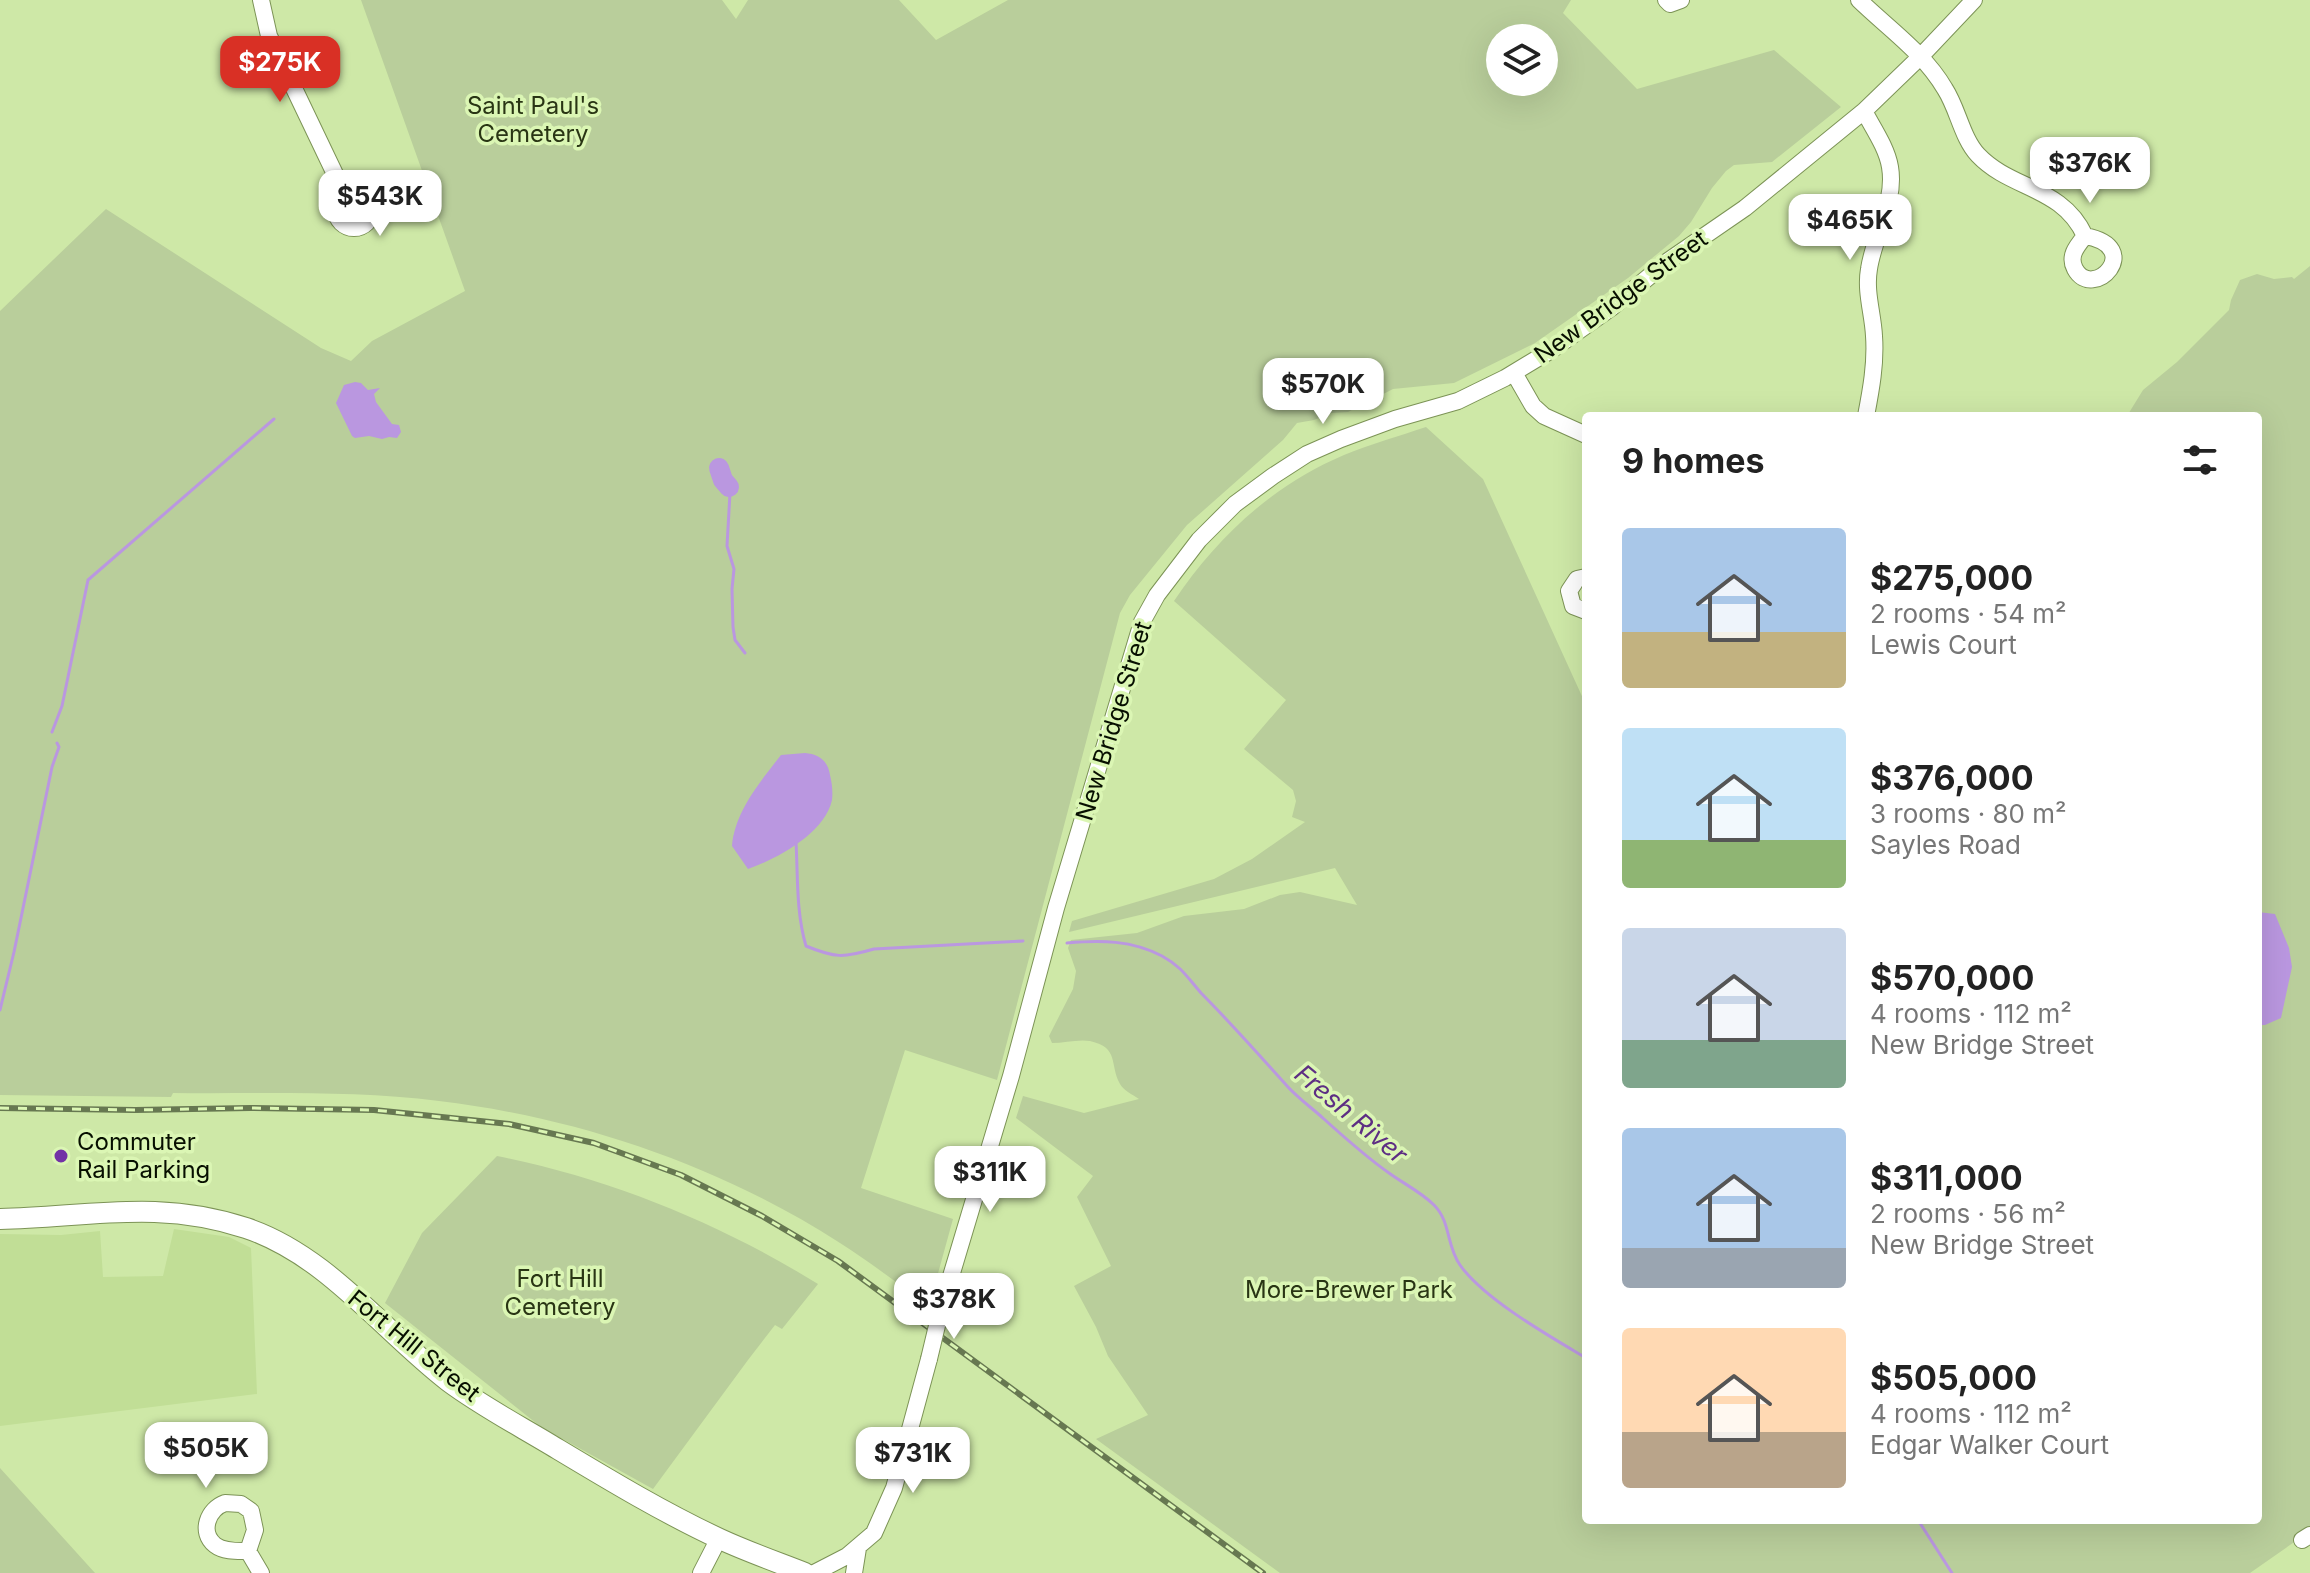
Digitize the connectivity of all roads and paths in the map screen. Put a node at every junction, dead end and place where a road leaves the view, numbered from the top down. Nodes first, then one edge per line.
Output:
1 (261, 0) edge
2 (1666, 0) edge
3 (1681, 0) edge
4 (1859, 0) edge
5 (1974, 0) edge
6 (1921, 56) junction
7 (1864, 111) junction
8 (345, 195) dead end
9 (2085, 236) dead end
10 (1514, 373) junction
11 (1867, 412) edge
12 (1582, 433) edge
13 (1582, 578) edge
14 (1582, 609) edge
15 (0, 1219) edge
16 (719, 1538) junction
17 (858, 1548) junction
18 (248, 1551) dead end
19 (261, 1573) edge
20 (701, 1573) edge
21 (805, 1573) edge
22 (814, 1573) edge
23 (854, 1573) edge

1 - 8 street
2 - 3 street
4 - 6 street
5 - 6 street, New Bridge Street
6 - 7 street, New Bridge Street
6 - 9 street
7 - 10 street, New Bridge Street
7 - 11 street
10 - 12 street
10 - 17 street, New Bridge Street, bridge
13 - 14 street
15 - 16 main road, Fort Hill Street
16 - 20 street
16 - 21 main road, Fort Hill Street
17 - 22 street, New Bridge Street
17 - 23 street, New Bridge Street
18 - 19 street

